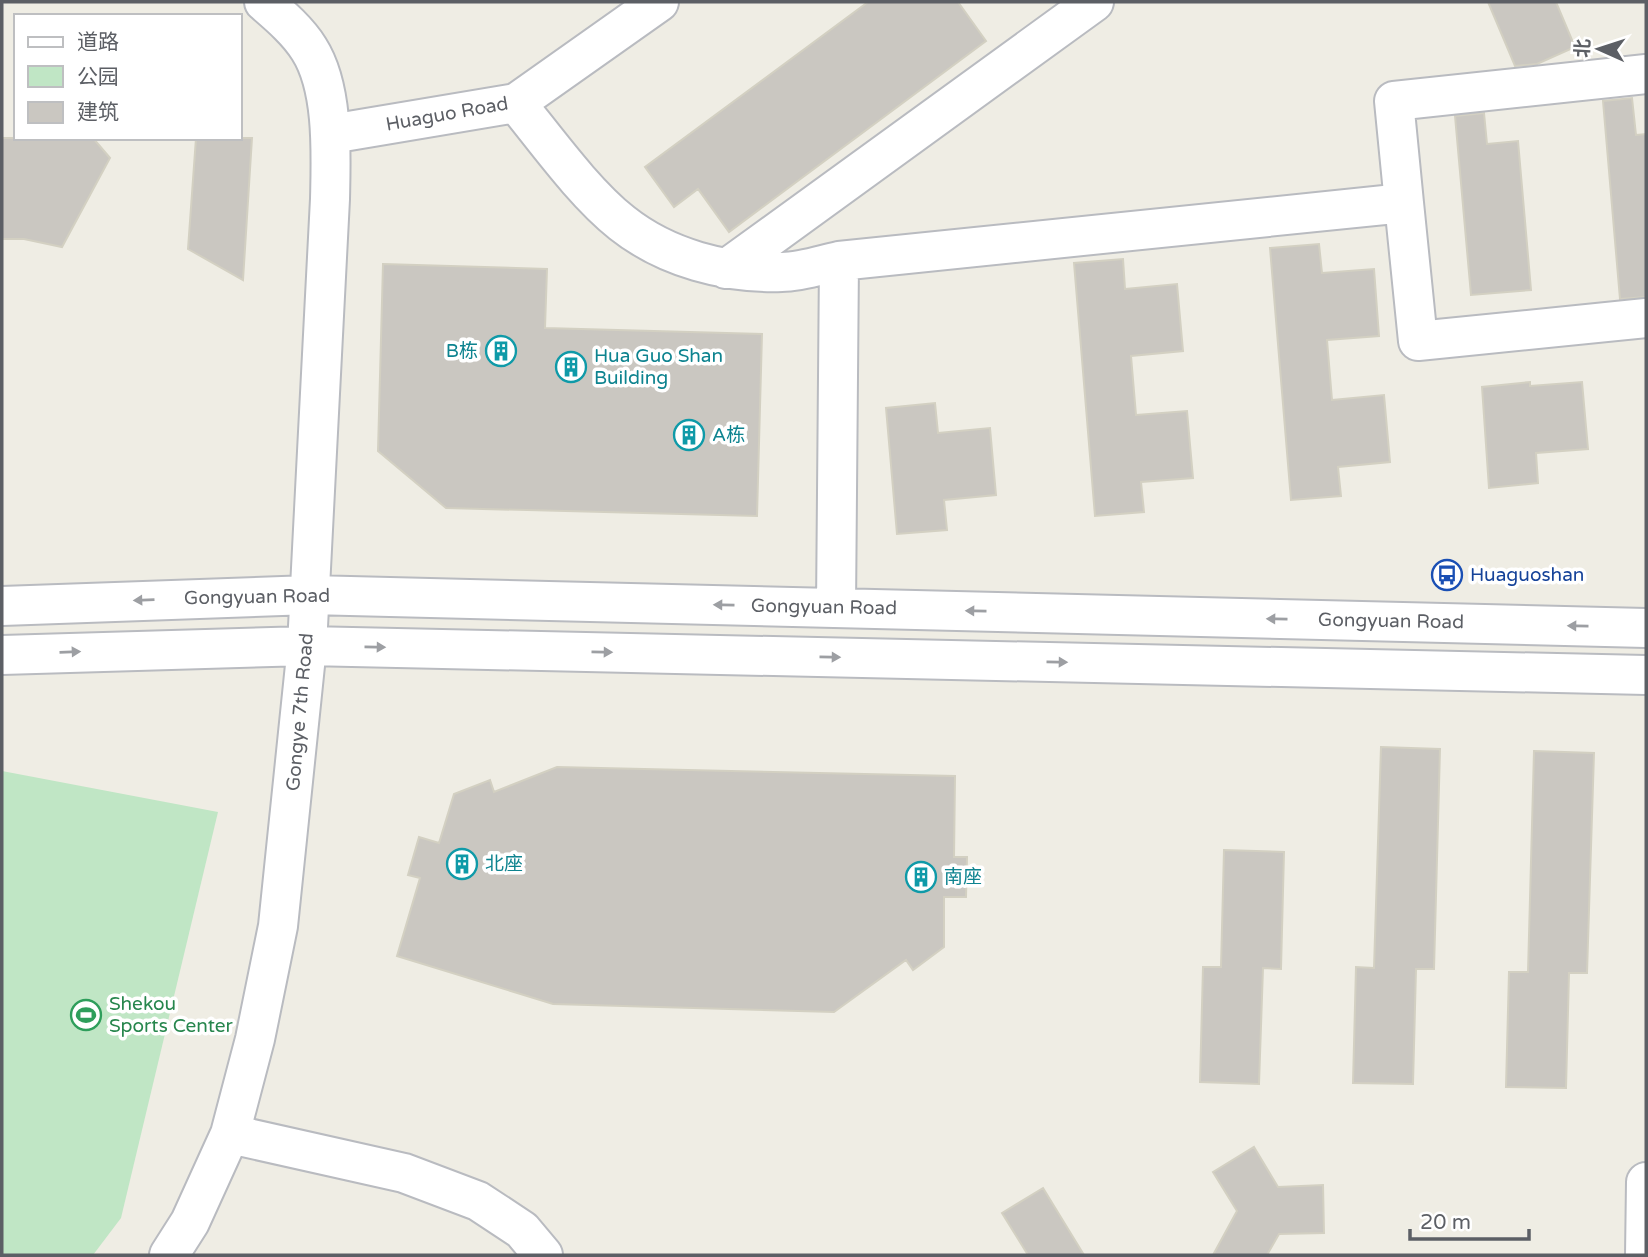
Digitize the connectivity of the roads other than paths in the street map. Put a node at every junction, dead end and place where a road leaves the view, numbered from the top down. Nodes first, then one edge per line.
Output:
1 (264, 2) edge
2 (659, 2) edge
3 (1094, 2) edge
4 (1646, 74) edge
5 (516, 103) junction
6 (331, 134) junction
7 (1404, 203) junction
8 (839, 261) junction
9 (726, 269) junction
10 (1646, 317) edge
11 (310, 595) junction
12 (2, 606) edge
13 (836, 608) junction
14 (1646, 628) edge
15 (307, 646) junction
16 (2, 655) edge
17 (1646, 675) edge
18 (230, 1134) junction
19 (1646, 1182) edge
20 (169, 1255) edge
21 (543, 1255) edge
22 (1645, 1255) edge

1 - 6 street, Gongye 7th Road
2 - 5 street, Huaguo Road
3 - 9 street
4 - 7 street
5 - 6 street, Huaguo Road
5 - 9 street
6 - 11 street, Gongye 7th Road
7 - 8 street
7 - 10 street
8 - 9 street
8 - 13 street
11 -> 12 street, Gongyuan Road
13 -> 11 street, Gongyuan Road
11 - 15 street, Gongye 7th Road
14 -> 13 street, Gongyuan Road
16 -> 15 street
15 -> 17 street
15 - 18 street, Gongye 7th Road
18 - 20 street, Gongye 7th Road
18 - 21 street
19 - 22 street

